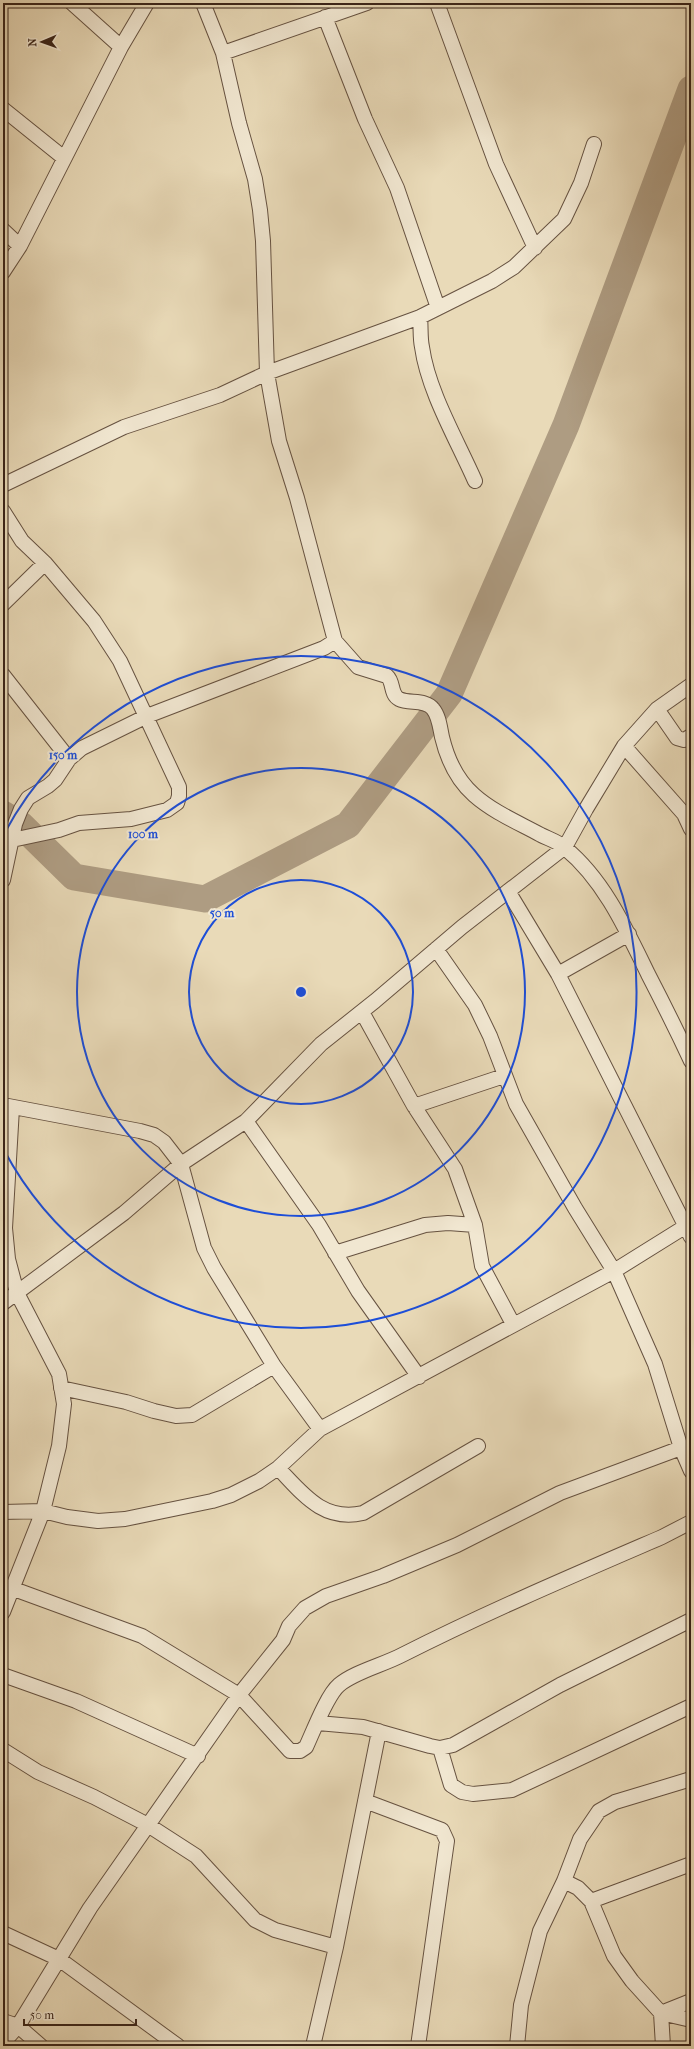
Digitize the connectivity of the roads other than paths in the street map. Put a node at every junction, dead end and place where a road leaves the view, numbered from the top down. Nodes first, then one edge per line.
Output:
1 (72, 3) edge
2 (147, 3) edge
3 (203, 3) edge
4 (367, 3) edge
5 (437, 3) edge
6 (348, 6) edge
7 (325, 17) junction
8 (121, 47) junction
9 (224, 53) junction
10 (3, 109) edge
11 (594, 144) dead end
12 (64, 158) junction
13 (3, 230) edge
14 (20, 246) junction
15 (535, 248) junction
16 (3, 272) edge
17 (438, 308) junction
18 (420, 317) junction
19 (267, 373) junction
20 (475, 481) dead end
21 (3, 485) edge
22 (3, 511) edge
23 (45, 563) junction
24 (3, 604) edge
25 (335, 642) junction
26 (3, 675) edge
27 (691, 685) edge
28 (657, 709) junction
29 (147, 716) junction
30 (691, 736) edge
31 (624, 746) junction
32 (69, 759) junction
33 (688, 813) edge
34 (691, 829) edge
35 (12, 840) junction
36 (565, 847) junction
37 (3, 880) edge
38 (508, 890) junction
39 (629, 934) junction
40 (436, 950) junction
41 (558, 974) junction
42 (362, 1012) junction
43 (691, 1061) edge
44 (504, 1076) junction
45 (7, 1106) edge
46 (414, 1106) junction
47 (246, 1121) junction
48 (181, 1164) junction
49 (475, 1225) junction
50 (4, 1228) edge
51 (689, 1229) edge
52 (335, 1253) junction
53 (614, 1271) junction
54 (17, 1293) junction
55 (3, 1303) edge
56 (513, 1324) junction
57 (274, 1366) junction
58 (419, 1377) junction
59 (61, 1388) junction
60 (320, 1429) junction
61 (478, 1446) dead end
62 (681, 1448) junction
63 (278, 1468) junction
64 (691, 1471) edge
65 (43, 1511) junction
66 (3, 1512) edge
67 (691, 1522) edge
68 (12, 1588) junction
69 (3, 1612) edge
70 (691, 1620) edge
71 (3, 1675) edge
72 (239, 1695) junction
73 (691, 1706) edge
74 (318, 1723) junction
75 (378, 1731) junction
76 (440, 1748) junction
77 (3, 1750) edge
78 (198, 1756) junction
79 (691, 1778) edge
80 (365, 1801) junction
81 (148, 1825) junction
82 (691, 1864) edge
83 (564, 1881) junction
84 (591, 1901) junction
85 (3, 1933) edge
86 (336, 1947) junction
87 (59, 1959) junction
88 (691, 2001) edge
89 (661, 2013) junction
90 (691, 2020) edge
91 (3, 2021) edge
92 (18, 2026) junction
93 (3, 2043) edge
94 (42, 2046) edge
95 (178, 2046) edge
96 (313, 2046) edge
97 (418, 2046) edge
98 (518, 2046) edge
99 (663, 2046) edge

1 - 8 street
2 - 8 street
3 - 9 street
4 - 6 street
5 - 15 street
6 - 7 street
7 - 9 street
7 - 17 street
8 - 12 street
9 - 19 street
10 - 12 street
11 - 15 street
12 - 14 street
13 - 14 street
14 - 16 street
15 - 17 street
17 - 18 street
18 - 19 street
18 - 20 street
19 - 21 street
19 - 25 street
22 - 23 street
23 - 24 street
23 - 29 street
25 - 29 street
25 - 36 street
26 - 32 street
27 - 28 street
28 - 30 street
28 - 31 street
29 - 32 street
29 - 35 street
31 - 33 street
31 - 36 street
32 - 35 street
33 - 34 street
35 - 37 street
36 - 38 street
36 - 39 street
38 - 40 street
38 - 41 street
39 - 41 street
39 - 43 street
40 - 42 street
40 - 44 street
41 - 51 street
42 - 46 street
42 - 47 street
44 - 46 street
44 - 53 street
45 - 48 street
45 - 50 street
46 - 49 street
47 - 48 street
47 - 52 street
48 - 54 street
48 - 57 street
49 - 52 street
49 - 56 street
50 - 54 street
51 - 53 street
52 - 58 street
53 - 56 street
53 - 62 street
54 - 55 street
54 - 59 street
56 - 58 street
57 - 59 street
57 - 60 street
58 - 60 street
59 - 65 street
60 - 63 street
61 - 63 street
62 - 64 street
62 - 72 street
63 - 65 street
65 - 66 street
65 - 68 street
67 - 74 street
68 - 69 street
68 - 72 street
70 - 76 street
71 - 78 street
72 - 74 street
72 - 78 street
73 - 76 street
74 - 75 street
75 - 76 street
75 - 80 street
77 - 81 street
78 - 81 street
79 - 83 street
80 - 86 street
80 - 97 street
81 - 86 street
81 - 87 street
82 - 84 street
83 - 84 street
83 - 98 street
84 - 89 street
85 - 87 street
86 - 96 street
87 - 92 street
87 - 95 street
88 - 89 street
89 - 90 street
89 - 99 street
91 - 92 street
92 - 93 street
92 - 94 street

